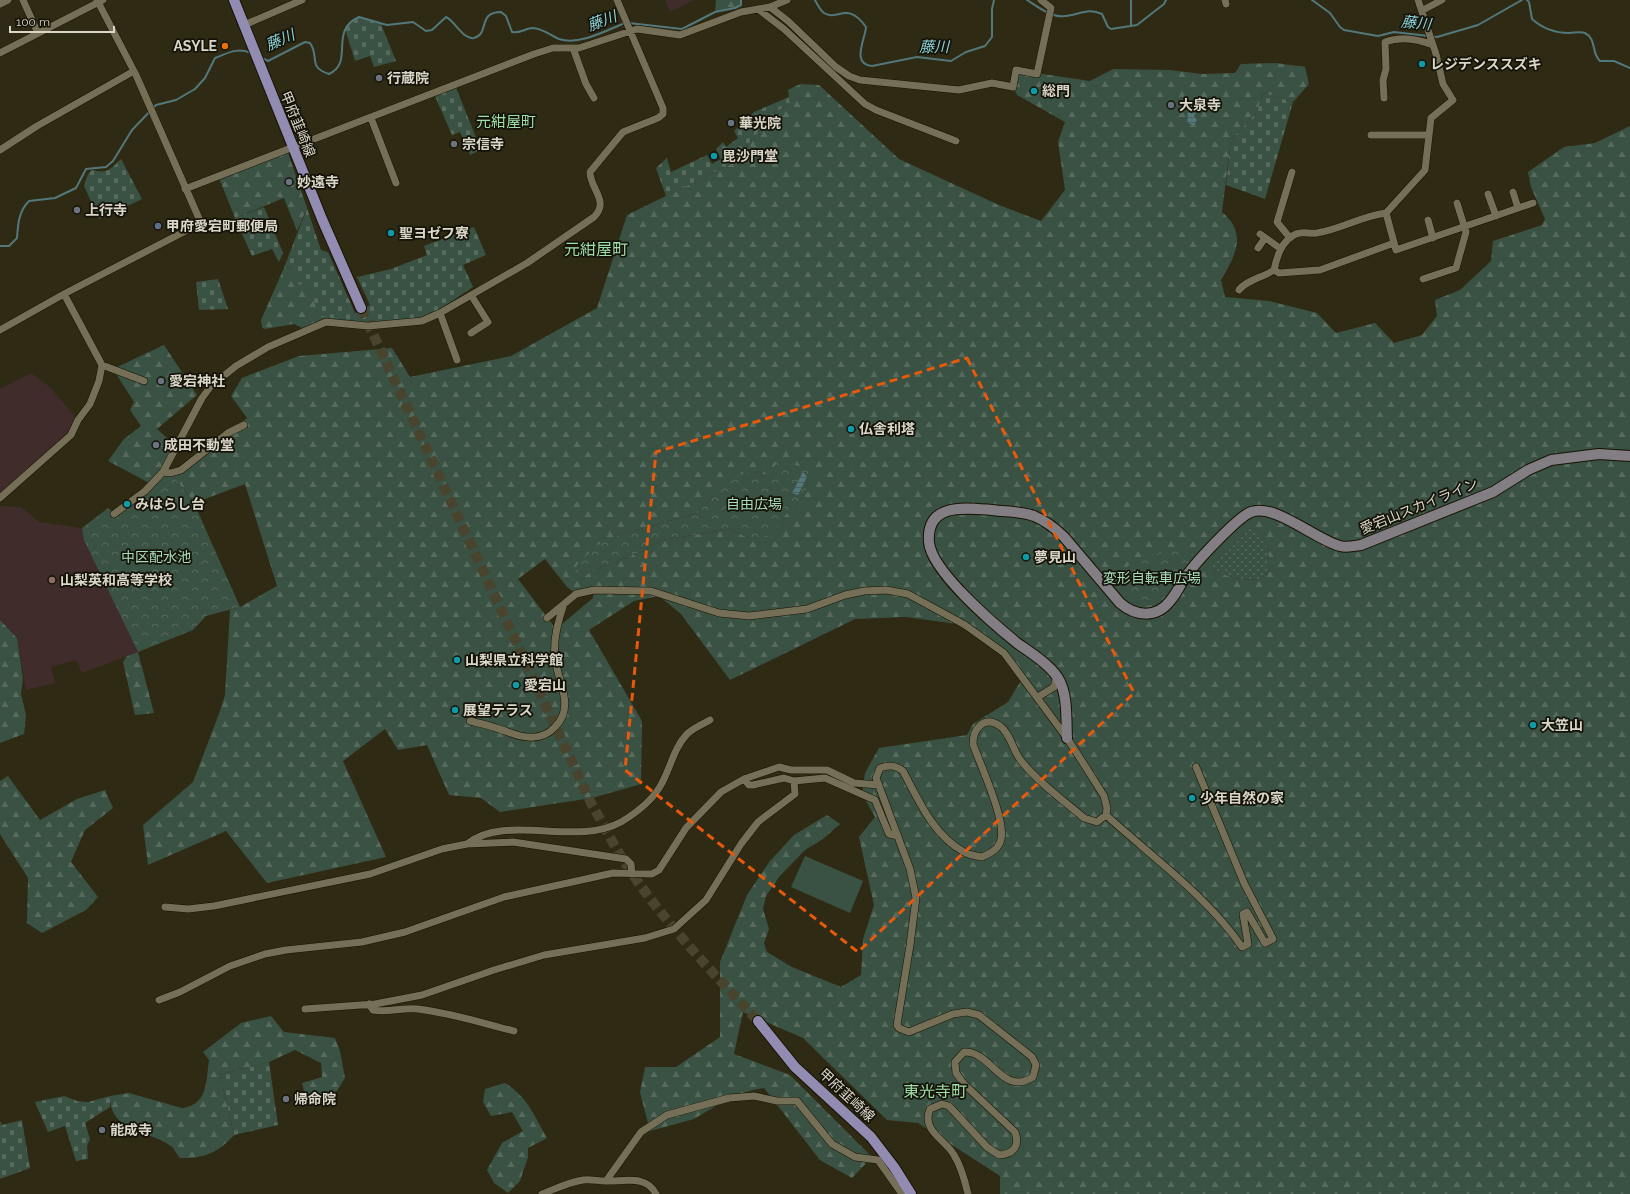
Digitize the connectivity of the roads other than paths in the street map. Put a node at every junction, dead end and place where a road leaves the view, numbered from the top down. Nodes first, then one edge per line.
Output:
1 (8, 0) edge
2 (23, 0) edge
3 (234, 0) edge
4 (302, 0) edge
5 (617, 0) edge
6 (787, 0) edge
7 (1041, 0) edge
8 (1418, 0) edge
9 (1442, 0) edge
10 (99, 1) edge
11 (0, 4) edge
12 (770, 7) junction
13 (758, 9) junction
14 (1423, 10) junction
15 (244, 25) junction
16 (630, 29) junction
17 (38, 33) junction
18 (1433, 43) junction
19 (573, 48) junction
20 (0, 53) edge
21 (134, 71) junction
22 (594, 98) dead end
23 (1384, 98) dead end
24 (371, 118) junction
25 (1371, 135) dead end
26 (1428, 135) junction
27 (956, 141) dead end
28 (292, 146) junction
29 (0, 150) edge
30 (1292, 172) dead end
31 (396, 183) dead end
32 (185, 189) junction
33 (1513, 192) dead end
34 (1488, 194) dead end
35 (1457, 203) dead end
36 (1533, 203) dead end
37 (1518, 208) junction
38 (1386, 213) junction
39 (1496, 216) junction
40 (1428, 220) dead end
41 (1465, 227) junction
42 (1290, 238) junction
43 (1434, 238) junction
44 (1394, 243) junction
45 (1258, 248) dead end
46 (1281, 249) junction
47 (1274, 270) junction
48 (1423, 279) dead end
49 (1239, 290) dead end
50 (64, 294) junction
51 (471, 295) junction
52 (361, 308) tunnel mouth
53 (440, 313) junction
54 (0, 330) edge
55 (471, 333) dead end
56 (457, 360) dead end
57 (102, 365) junction
58 (144, 381) dead end
59 (244, 425) dead end
60 (1630, 456) edge
61 (163, 472) junction
62 (0, 498) edge
63 (114, 514) dead end
64 (564, 604) junction
65 (547, 618) dead end
66 (1057, 676) junction
67 (1038, 697) junction
68 (710, 720) dead end
69 (470, 721) dead end
70 (1067, 738) junction
71 (1196, 767) dead end
72 (744, 779) junction
73 (794, 781) junction
74 (879, 785) junction
75 (1106, 816) junction
76 (898, 836) junction
77 (467, 844) junction
78 (632, 874) junction
79 (165, 907) dead end
80 (159, 1000) dead end
81 (369, 1004) junction
82 (305, 1009) dead end
83 (758, 1021) tunnel mouth
84 (514, 1031) dead end
85 (606, 1181) junction
86 (542, 1194) edge
87 (656, 1194) edge
88 (902, 1194) edge
89 (911, 1194) edge
90 (968, 1194) edge

1 - 11 street
2 - 17 street
3 - 15 main road
4 - 15 street
5 - 16 street
6 - 12 street
7 - 12 street
8 - 14 street
9 - 14 street
10 - 17 street
10 - 21 street
12 - 13 street
13 - 16 street
13 - 27 street
14 - 18 street
15 - 28 main road, 甲府韮崎線
16 - 19 street
16 - 51 street
17 - 20 street
18 - 23 street
18 - 26 street
19 - 22 street
19 - 24 street
21 - 29 street
21 - 32 street
24 - 28 street
24 - 31 street
25 - 26 street
26 - 38 street
28 - 32 street
28 - 52 main road, 甲府韮崎線
30 - 42 street
32 - 50 street
33 - 37 street
34 - 39 street
35 - 41 street
36 - 37 street
37 - 39 street
38 - 42 street
38 - 44 street
39 - 41 street
40 - 43 street
41 - 43 street
41 - 48 street
42 - 46 street
43 - 44 street
44 - 47 street
45 - 46 street
46 - 47 street
47 - 49 street
50 - 54 street
50 - 57 street
51 - 53 street
51 - 55 street
53 - 56 street
53 - 61 street
57 - 58 street
57 - 62 street
59 - 61 street
60 - 66 main road, 愛宕山スカイライン
61 - 63 street
64 - 65 street
64 - 67 street
64 - 69 street
66 - 67 street
66 - 70 main road, 愛宕山スカイライン
67 - 70 street
68 - 77 street
70 - 75 street, 愛宕山スカイライン
71 - 75 street
72 - 73 street
72 - 74 street
72 - 78 street
73 - 76 street
73 - 81 street
74 - 75 street
74 - 76 street
76 - 90 street
77 - 78 street
77 - 79 street
78 - 80 street
81 - 82 street
81 - 84 street
83 - 89 main road, 甲府韮崎線
85 - 86 street
85 - 87 street
85 - 88 street

